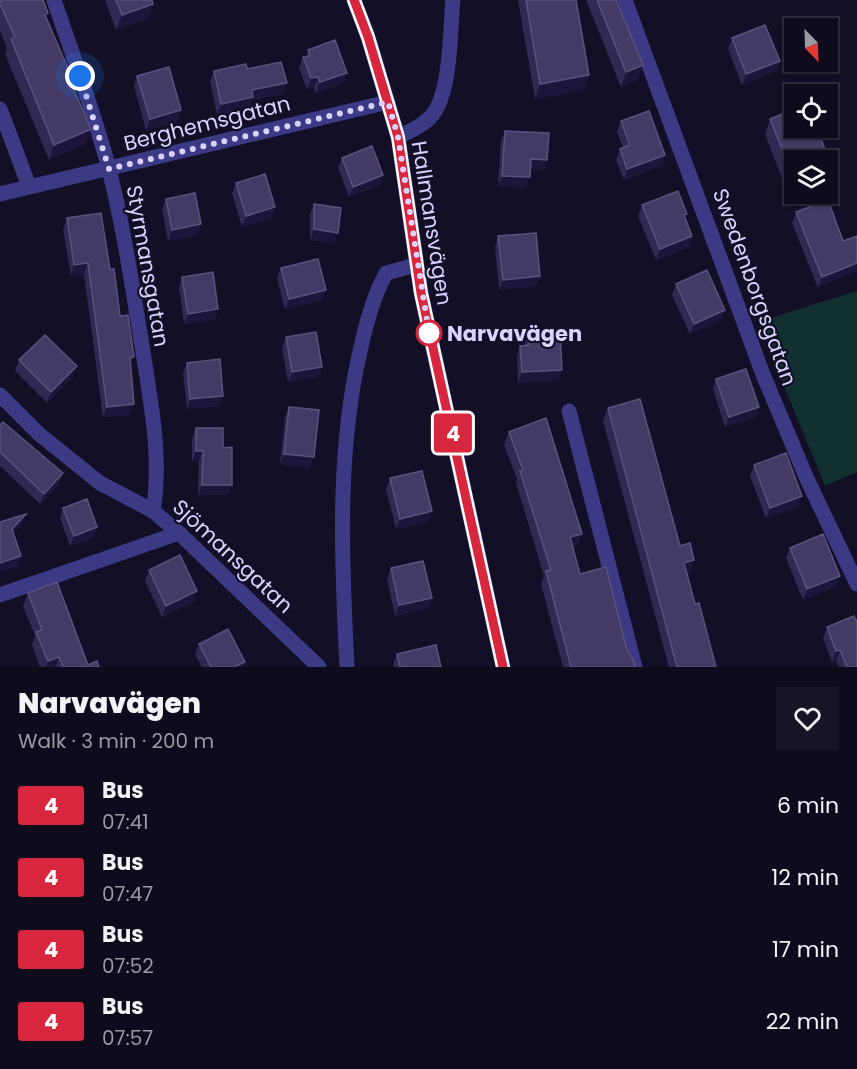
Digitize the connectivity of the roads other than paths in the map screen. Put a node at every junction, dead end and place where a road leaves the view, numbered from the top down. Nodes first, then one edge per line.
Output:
1 (54, 0) edge
2 (354, 0) edge
3 (453, 0) edge
4 (625, 0) edge
5 (388, 102) junction
6 (0, 109) edge
7 (398, 137) junction
8 (109, 169) junction
9 (29, 186) junction
10 (0, 194) edge
11 (416, 265) junction
12 (0, 395) edge
13 (569, 411) dead end
14 (153, 511) junction
15 (179, 533) junction
16 (857, 584) edge
17 (0, 595) edge
18 (320, 667) edge
19 (347, 667) edge
20 (503, 667) edge
21 (635, 667) edge

1 - 8 street, Styrmansgatan
2 - 5 street, Hallmansvägen
3 - 7 street
4 - 16 street, Swedenborgsgatan
5 - 7 street, Hallmansvägen
5 - 8 street, Berghemsgatan
6 - 9 street
7 - 11 street, Hallmansvägen
8 - 9 street, Berghemsgatan
8 - 14 street, Styrmansgatan
9 - 10 street, Berghemsgatan
11 - 19 street
11 - 20 street, Hallmansvägen
12 - 14 street, Sjömansgatan
13 - 21 street
14 - 15 street, Sjömansgatan
15 - 17 street
15 - 18 street, Sjömansgatan

